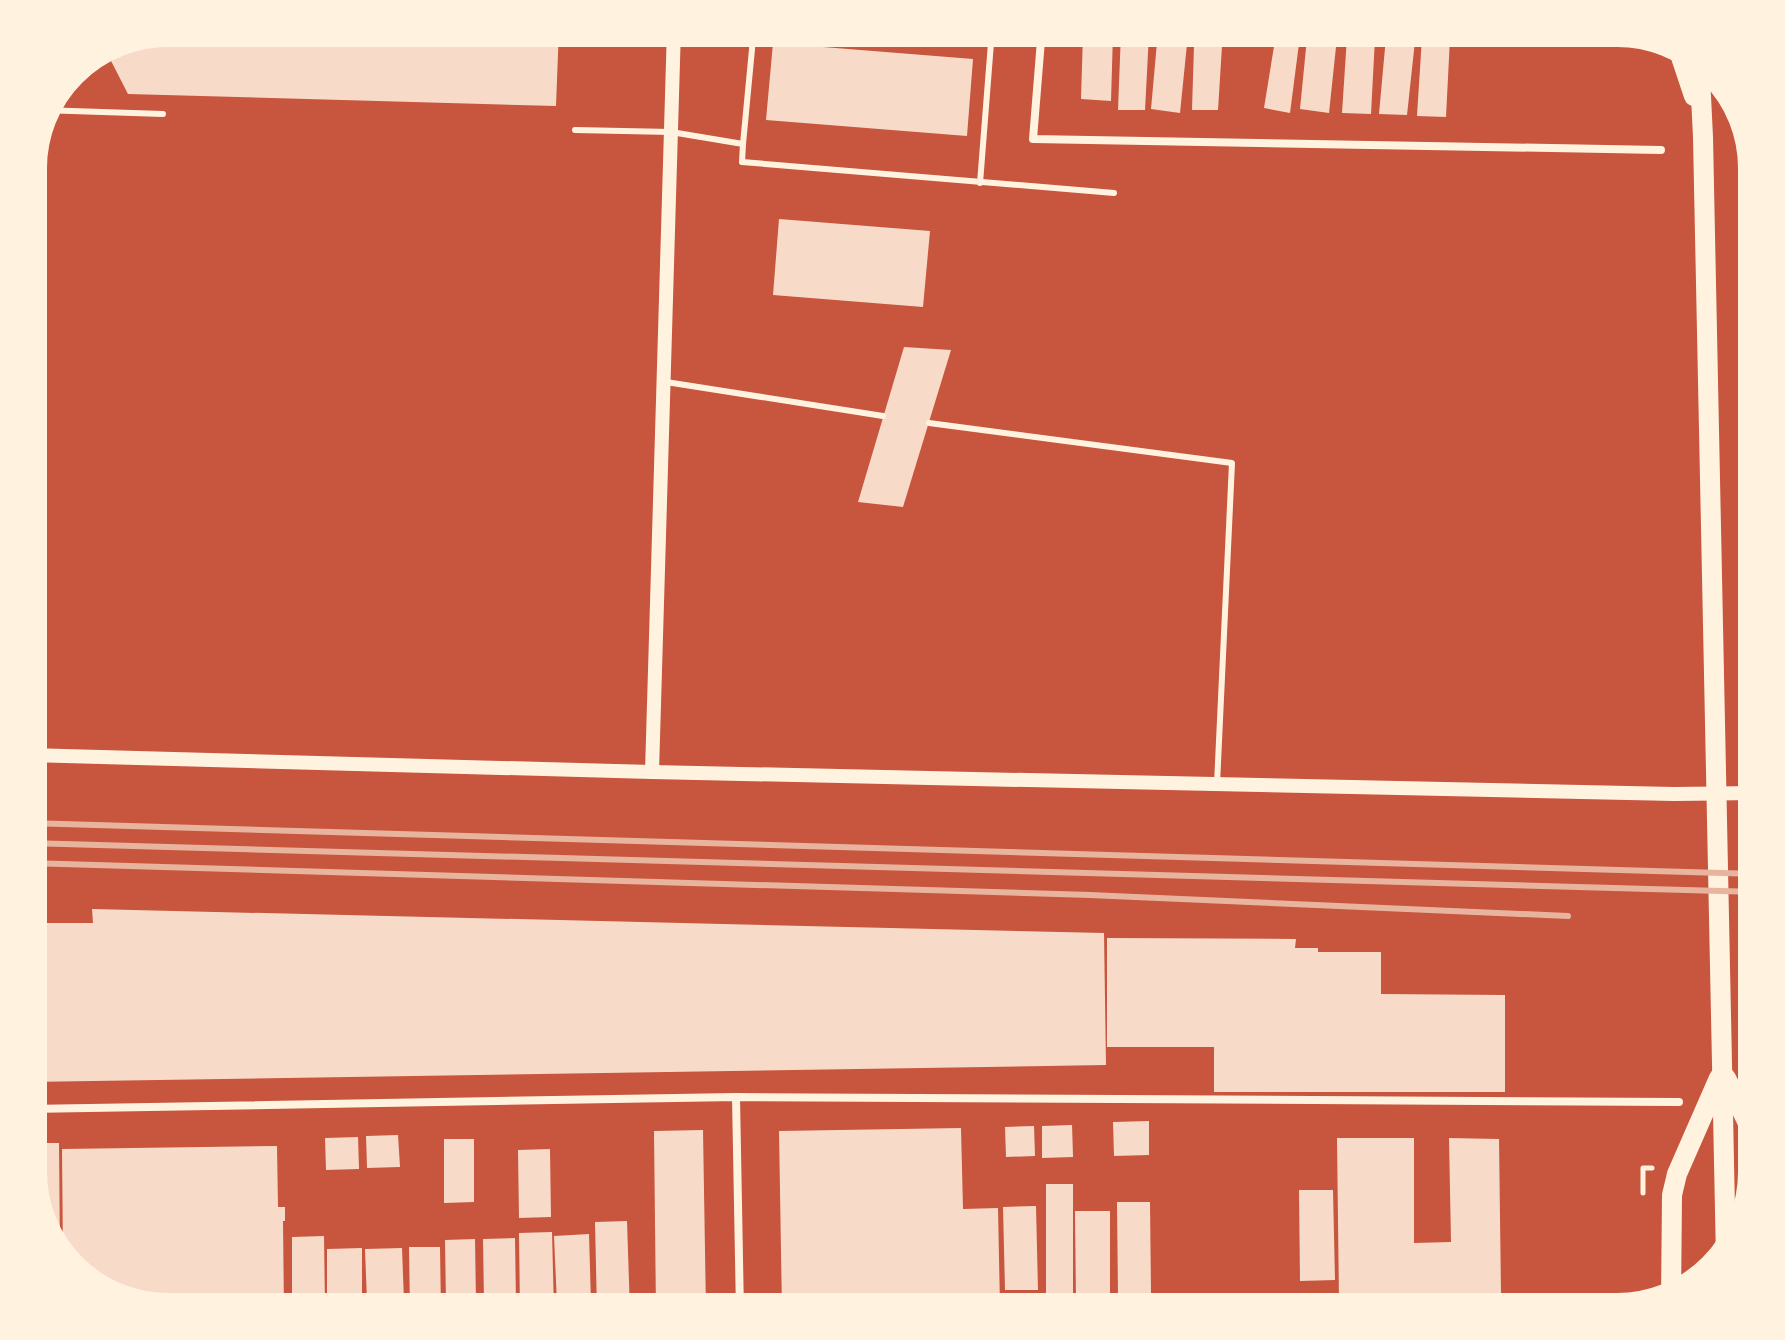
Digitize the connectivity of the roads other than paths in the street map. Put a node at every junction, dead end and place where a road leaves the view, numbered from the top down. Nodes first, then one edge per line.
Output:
1 (674, 42) edge
2 (753, 42) edge
3 (991, 42) edge
4 (1041, 42) edge
5 (1682, 61) edge
6 (1700, 74) edge
7 (56, 110) edge
8 (163, 114) dead end
9 (1703, 128) junction
10 (575, 130) dead end
11 (671, 132) junction
12 (743, 144) junction
13 (1661, 150) dead end
14 (980, 183) junction
15 (1114, 193) dead end
16 (663, 382) junction
17 (883, 416) dead end
18 (929, 423) dead end
19 (42, 755) edge
20 (652, 772) junction
21 (1217, 784) junction
22 (1743, 793) edge
23 (1723, 1079) junction
24 (736, 1097) junction
25 (1679, 1102) dead end
26 (42, 1109) edge
27 (1743, 1117) edge
28 (1726, 1235) edge
29 (1671, 1286) edge
30 (740, 1298) edge

1 - 11 street
2 - 12 lane
3 - 14 lane
4 - 13 street
5 - 9 main road
6 - 9 main road
7 - 8 lane
9 - 23 main road
10 - 11 lane
11 - 12 lane
11 - 16 street
12 - 14 lane
14 - 15 lane
16 - 17 lane
16 - 20 street
18 - 21 lane
19 - 20 street
20 - 21 street
21 - 22 street
23 - 27 main road
23 - 28 main road
23 - 29 main road
24 - 25 street
24 - 26 street
24 - 30 street

